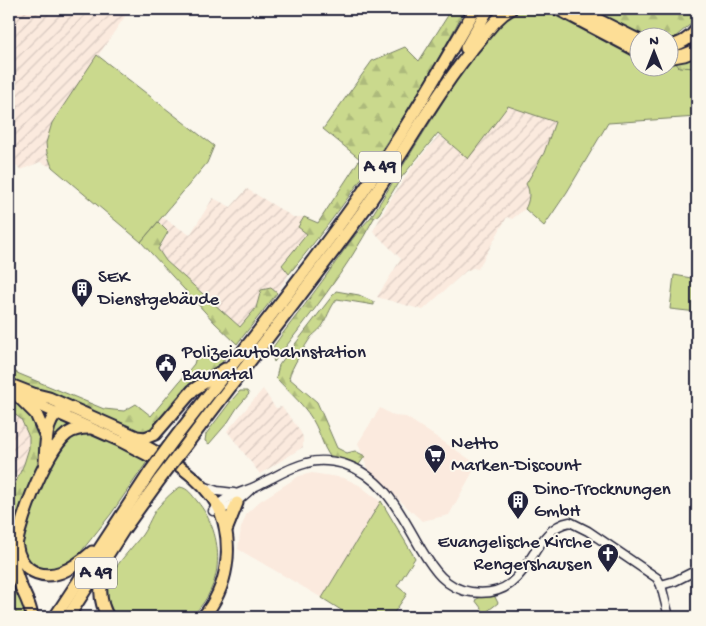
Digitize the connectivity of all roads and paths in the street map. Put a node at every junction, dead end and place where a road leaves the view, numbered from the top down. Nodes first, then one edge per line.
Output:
1 (473, 9) edge
2 (488, 9) edge
3 (511, 9) edge
4 (558, 9) edge
5 (576, 9) edge
6 (697, 29) edge
7 (628, 35) edge
8 (678, 43) edge
9 (628, 46) edge
10 (697, 50) edge
11 (678, 56) edge
12 (447, 82) junction
13 (230, 366) junction
14 (9, 384) edge
15 (13, 394) edge
16 (37, 395) junction
17 (62, 412) junction
18 (89, 428) junction
19 (46, 438) junction
20 (45, 462) junction
21 (204, 486) junction
22 (238, 498) junction
23 (217, 508) junction
24 (124, 530) junction
25 (226, 530) junction
26 (16, 542) junction
27 (103, 543) junction
28 (227, 546) junction
29 (697, 570) edge
30 (661, 585) junction
31 (32, 617) edge
32 (55, 617) edge
33 (68, 617) edge
34 (108, 617) edge
35 (202, 617) edge
36 (669, 617) edge

1 - 13 highway, A 49
2 - 12 highway, A 49
3 - 12 highway
4 - 9 highway
5 - 7 highway
6 - 8 highway
10 - 11 highway
12 - 24 highway, A 49, bridge
13 - 16 highway
13 - 27 highway, A 49, bridge
14 - 16 main road
15 - 17 main road
15 - 19 highway
16 - 17 main road
17 - 18 main road
17 - 19 highway
17 - 21 main road
18 - 20 highway
18 - 23 main road
19 - 20 highway
20 - 26 highway
21 - 22 street
21 - 23 main road
22 - 23 street
22 - 25 highway
22 - 30 street
23 - 25 highway
23 - 28 highway
24 - 33 highway, A 49
24 - 34 highway
25 - 28 highway
26 - 27 highway
26 - 31 highway
27 - 32 highway, A 49
28 - 35 highway
29 - 30 street
30 - 36 street

